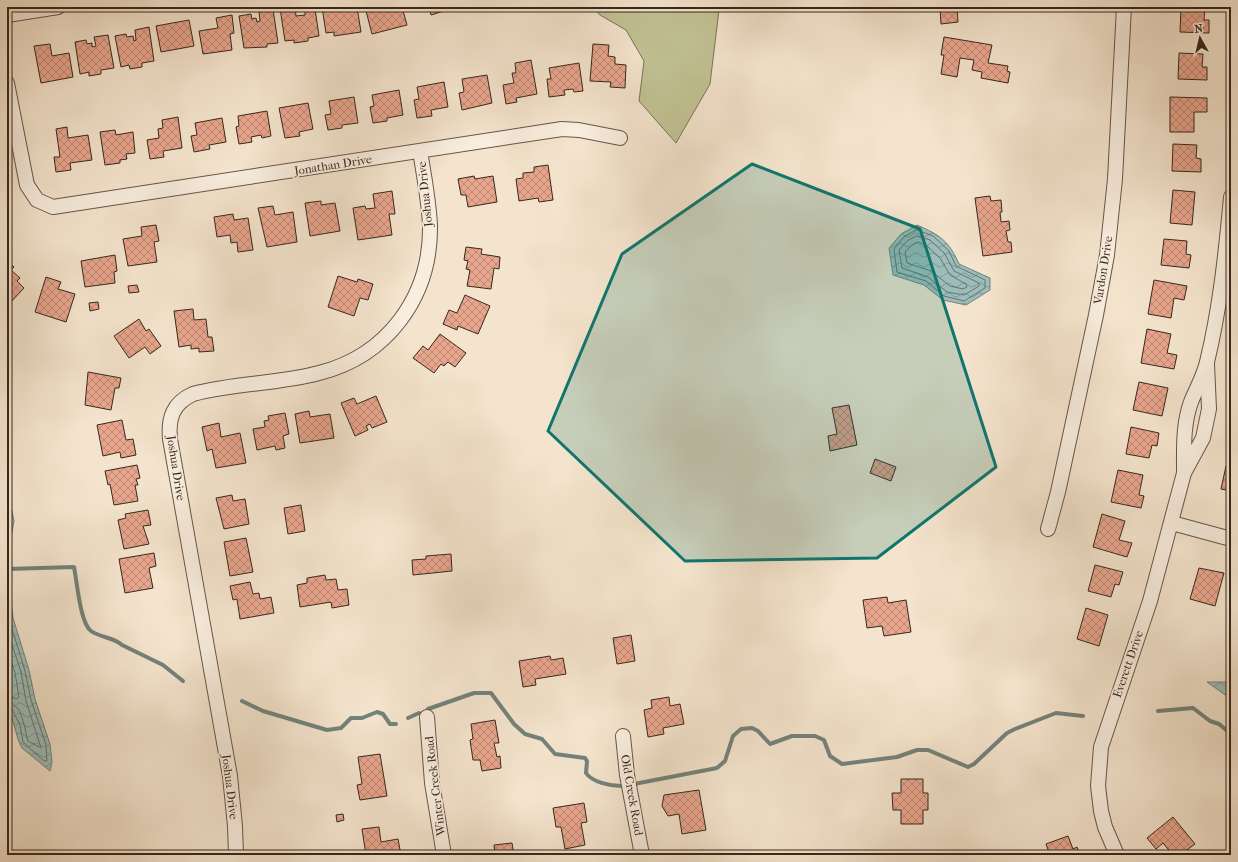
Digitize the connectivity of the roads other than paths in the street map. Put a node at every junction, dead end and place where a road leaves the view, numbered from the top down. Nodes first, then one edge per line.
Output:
1 (58, 7) edge
2 (1124, 7) edge
3 (7, 15) edge
4 (7, 83) edge
5 (620, 138) dead end
6 (420, 151) junction
7 (1231, 197) edge
8 (1207, 364) junction
9 (1184, 473) junction
10 (1172, 523) junction
11 (1048, 529) dead end
12 (1231, 539) edge
13 (427, 717) dead end
14 (623, 736) dead end
15 (235, 855) edge
16 (444, 855) edge
17 (642, 855) edge
18 (1117, 855) edge

1 - 3 street
2 - 11 street, Vardon Drive
4 - 6 street, Jonathan Drive
5 - 6 street, Jonathan Drive
6 - 15 street, Joshua Drive
7 - 8 street, Everett Drive
8 - 9 street, Everett Drive
8 - 9 street, Everett Drive
9 - 10 street, Everett Drive
10 - 12 street
10 - 18 street, Everett Drive
13 - 16 street, Winter Creek Road
14 - 17 street, Old Creek Road

